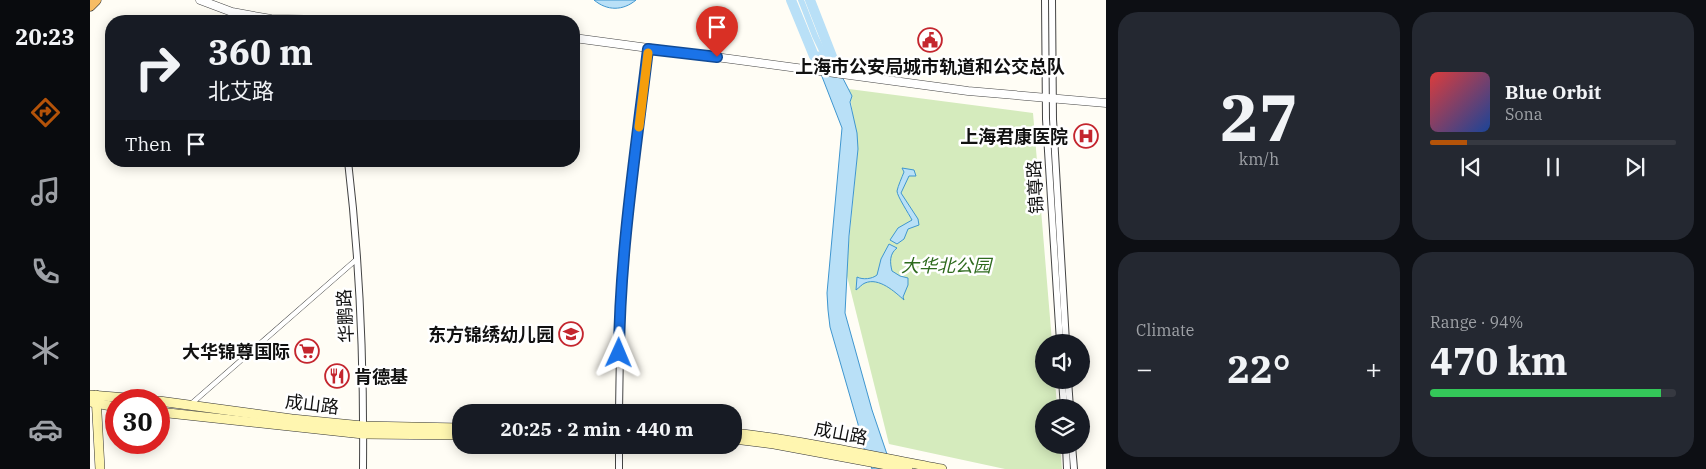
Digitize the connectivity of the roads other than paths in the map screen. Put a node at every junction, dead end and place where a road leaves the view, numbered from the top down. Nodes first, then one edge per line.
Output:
1 (96, 0) edge
2 (200, 0) edge
3 (1045, 0) edge
4 (1052, 0) edge
5 (90, 6) edge
6 (246, 15) edge
7 (580, 39) edge
8 (648, 49) junction
9 (1049, 98) junction
10 (1106, 103) edge
11 (349, 167) edge
12 (357, 259) junction
13 (1060, 334) edge
14 (1065, 334) edge
15 (93, 399) edge
16 (170, 402) edge
17 (105, 403) edge
18 (190, 404) junction
19 (619, 404) edge
20 (170, 413) edge
21 (452, 428) edge
22 (363, 430) junction
23 (742, 434) edge
24 (452, 435) edge
25 (742, 440) edge
26 (619, 454) edge
27 (1066, 454) edge
28 (1073, 454) edge
29 (863, 457) junction
30 (892, 463) junction
31 (100, 469) edge
32 (363, 469) edge
33 (619, 469) edge
34 (908, 469) edge
35 (942, 469) edge
36 (1067, 469) edge
37 (1074, 469) edge

1 - 5 highway
2 - 6 street
3 - 9 street, 锦尊路
4 - 9 street, 锦尊路
7 - 8 street
8 - 9 street
8 - 19 street
9 - 10 street
9 - 13 street, 锦尊路
9 - 14 street, 锦尊路
11 - 12 street, 华鹏路
12 - 18 street
12 - 22 street, 华鹏路
15 - 17 main road
15 - 31 main road
16 - 18 main road, 成山路
18 - 22 main road, 成山路
20 - 22 main road, 成山路
21 - 22 main road, 成山路
22 - 24 main road, 成山路
22 - 32 street, 华鹏路
23 - 29 main road, 成山路
25 - 29 main road, 成山路
26 - 33 street
27 - 36 street
28 - 37 street
29 - 30 main road, 成山路
30 - 34 main road, 成山路
30 - 35 main road, 成山路

